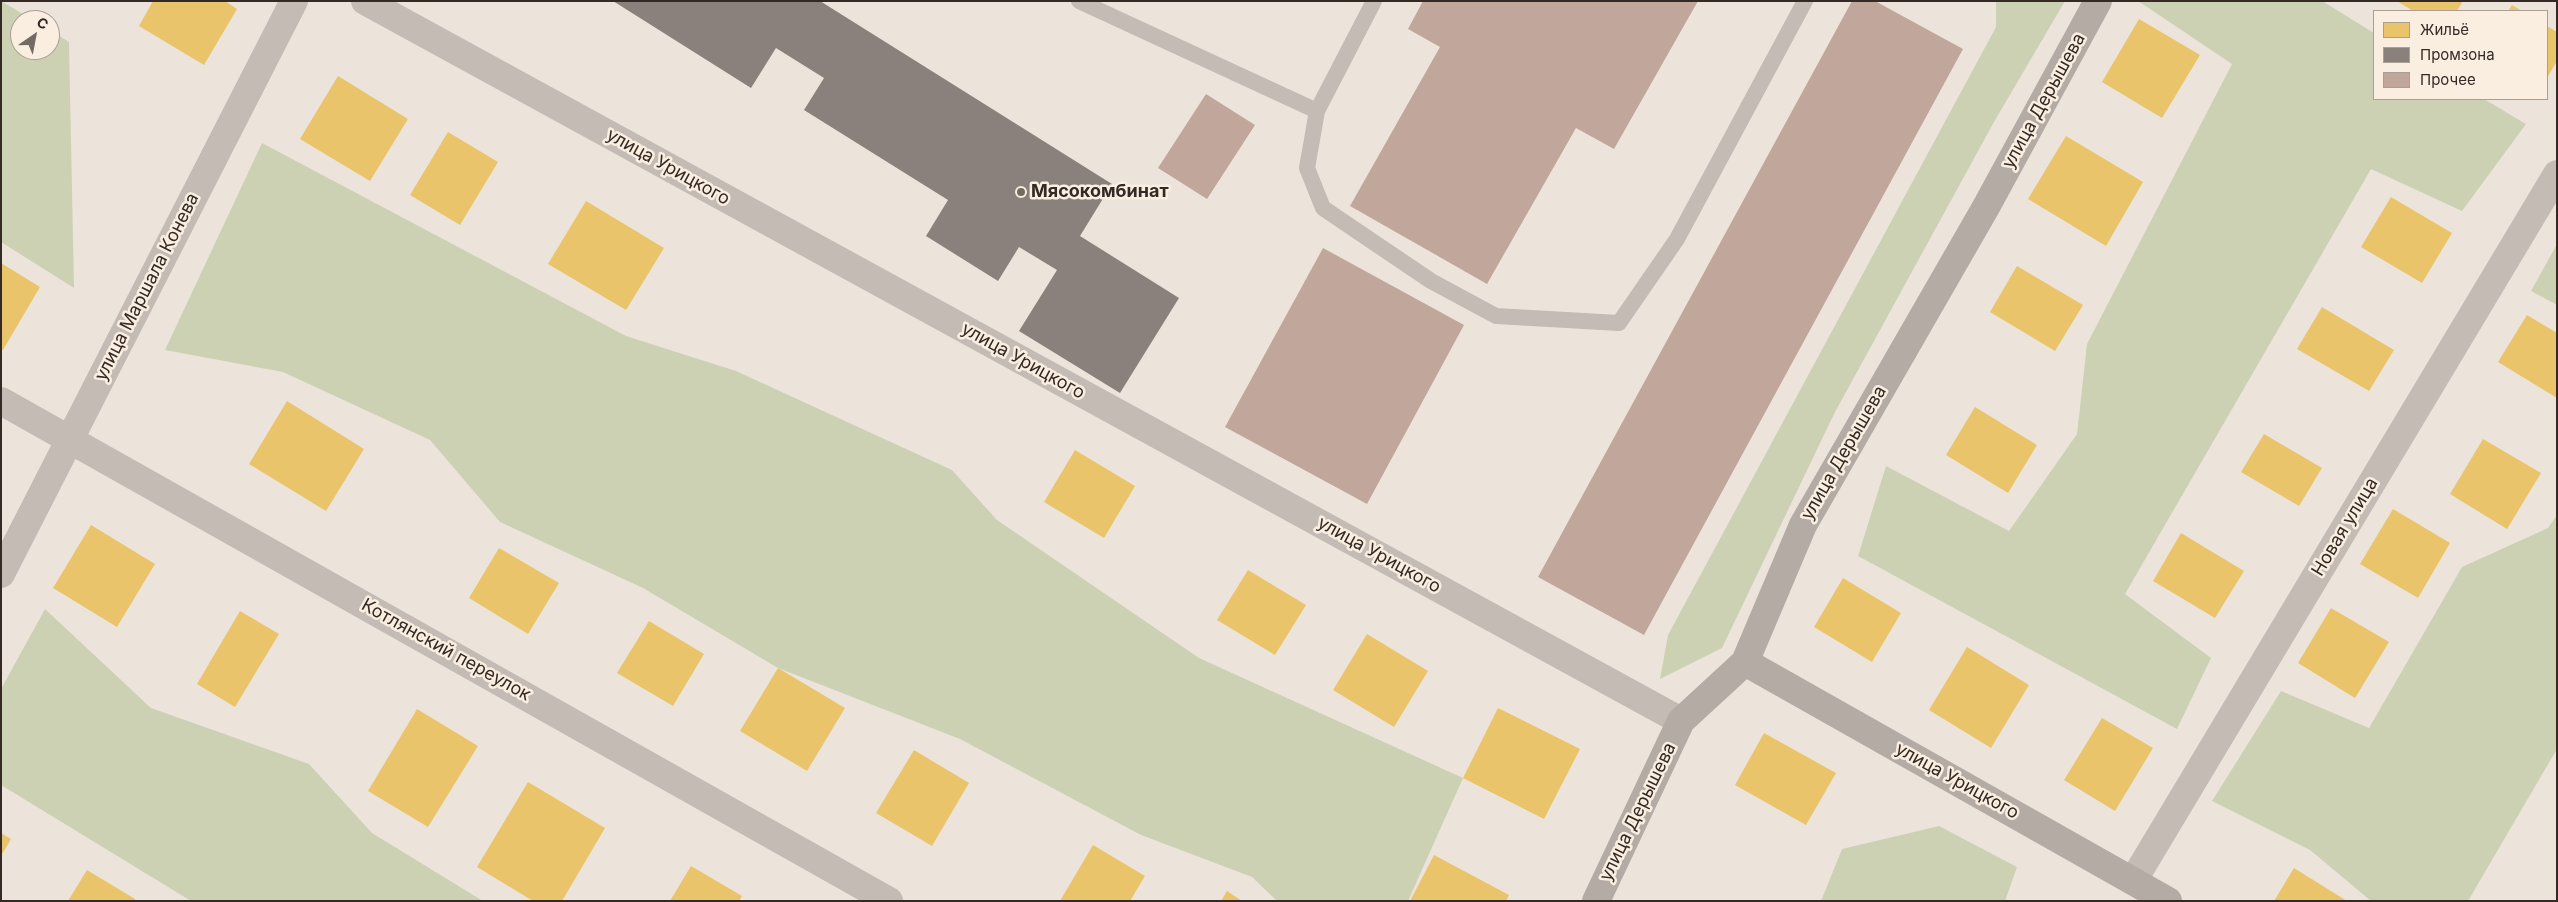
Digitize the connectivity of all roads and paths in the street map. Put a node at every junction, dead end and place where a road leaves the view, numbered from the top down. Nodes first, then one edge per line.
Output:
1 (294, 1) edge
2 (365, 1) edge
3 (1078, 1) edge
4 (1374, 1) edge
5 (1805, 1) edge
6 (2098, 1) edge
7 (1317, 111) junction
8 (2557, 174) edge
9 (1, 400) edge
10 (70, 438) junction
11 (1, 574) edge
12 (1745, 662) junction
13 (1681, 721) junction
14 (2133, 881) junction
15 (890, 901) edge
16 (1596, 901) edge
17 (2168, 901) edge

1 - 10 street, улица Маршала Конева
2 - 13 street, улица Урицкого
3 - 7 lane
4 - 7 lane
5 - 7 lane
6 - 12 street, улица Дерышева
8 - 14 street, Новая улица
9 - 10 street, Котлянский переулок
10 - 11 street, улица Маршала Конева
10 - 15 street, Котлянский переулок
12 - 13 street, улица Дерышева
12 - 14 street, улица Урицкого
13 - 16 street, улица Дерышева
14 - 17 street, улица Урицкого

